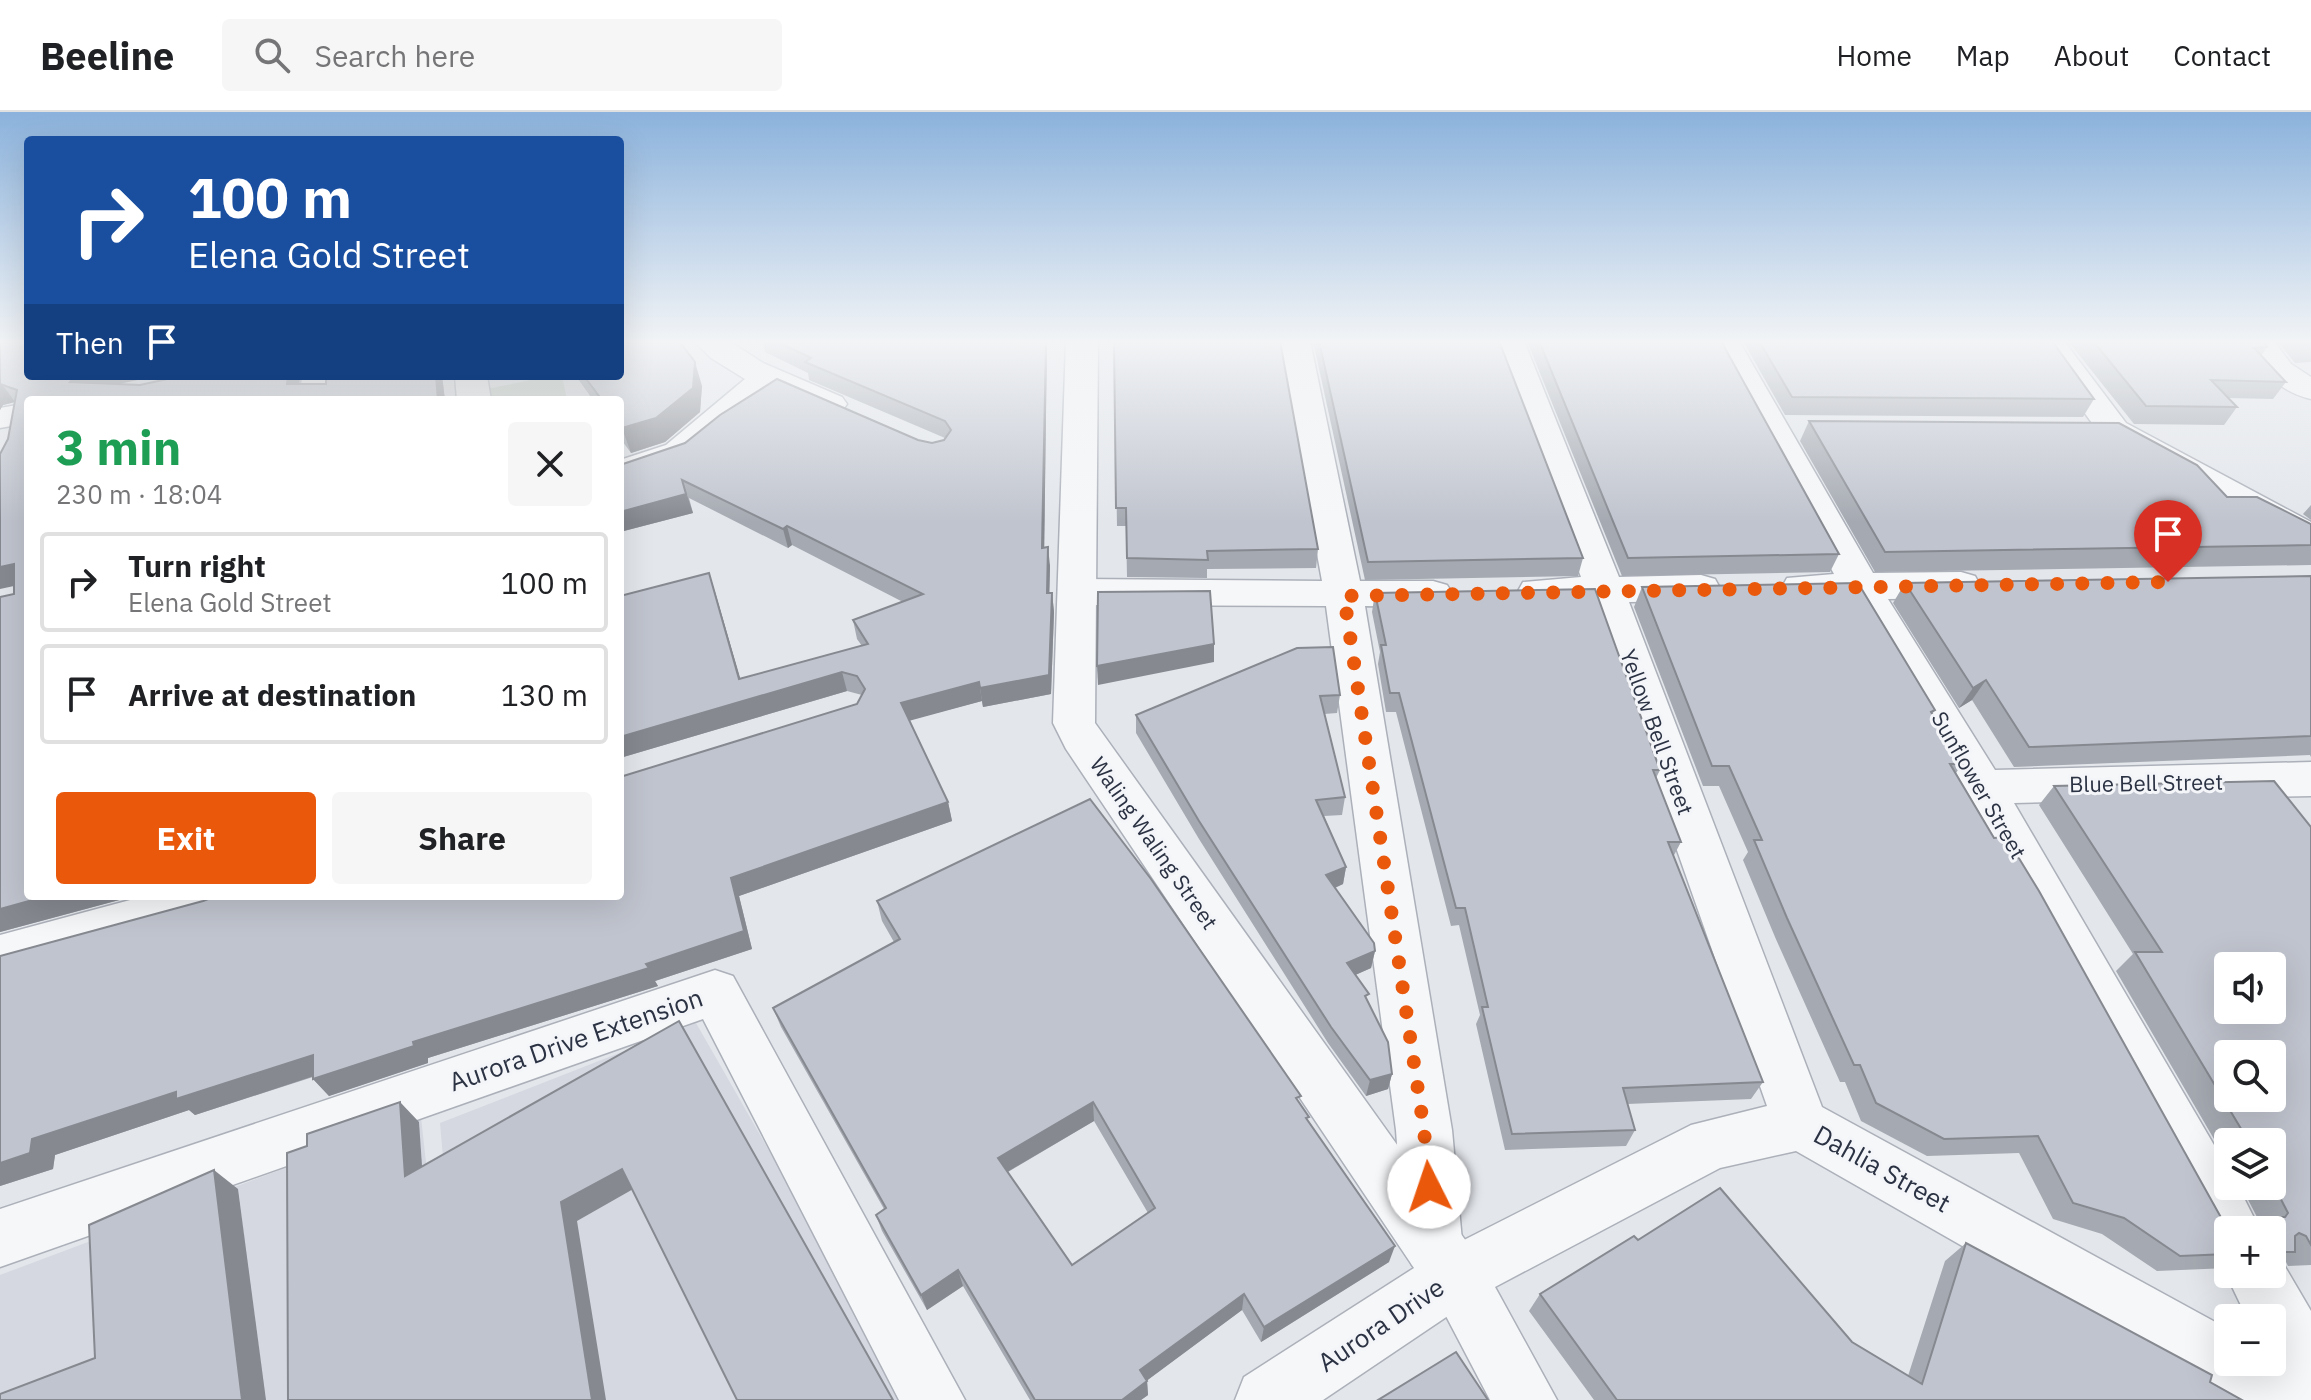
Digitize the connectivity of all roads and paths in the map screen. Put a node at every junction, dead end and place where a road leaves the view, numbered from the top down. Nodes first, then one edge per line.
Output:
1 (739, 401) edge
2 (823, 401) edge
3 (1081, 401) edge
4 (1306, 401) edge
5 (1532, 401) edge
6 (1771, 401) edge
7 (2093, 401) edge
8 (15, 415) edge
9 (854, 415) edge
10 (2068, 430) edge
11 (2114, 430) junction
12 (4, 452) edge
13 (624, 471) edge
14 (2311, 537) edge
15 (2000, 585) edge
16 (1861, 587) junction
17 (1605, 589) junction
18 (1079, 592) junction
19 (1344, 596) junction
20 (1982, 787) junction
21 (2305, 787) edge
22 (190, 900) edge
23 (102, 912) edge
24 (0, 956) edge
25 (1801, 1124) junction
26 (2223, 1216) edge
27 (0, 1238) edge
28 (1444, 1260) junction
29 (2264, 1288) edge
30 (2311, 1371) edge
31 (933, 1400) edge
32 (1267, 1400) edge
33 (1525, 1400) edge
34 (2294, 1400) edge

1 - 13 street
2 - 9 street
3 - 18 street, Waling Waling Street
4 - 19 street
5 - 17 street, Yellow Bell Street
6 - 16 street, Sunflower Street
7 - 11 street
8 - 12 street
10 - 11 street
11 - 14 street
15 - 16 street
16 - 17 street
16 - 20 street, Sunflower Street
17 - 19 street
17 - 25 street, Yellow Bell Street
18 - 19 street
18 - 28 street, Waling Waling Street
19 - 28 street
20 - 21 street, Blue Bell Street
20 - 26 street, Sunflower Street
22 - 23 street
23 - 24 street
25 - 28 street, Dahlia Street
25 - 34 street, Dahlia Street
27 - 31 street, Aurora Drive Extension
28 - 32 street, Aurora Drive
28 - 33 street, Waling Waling Street
29 - 30 street

